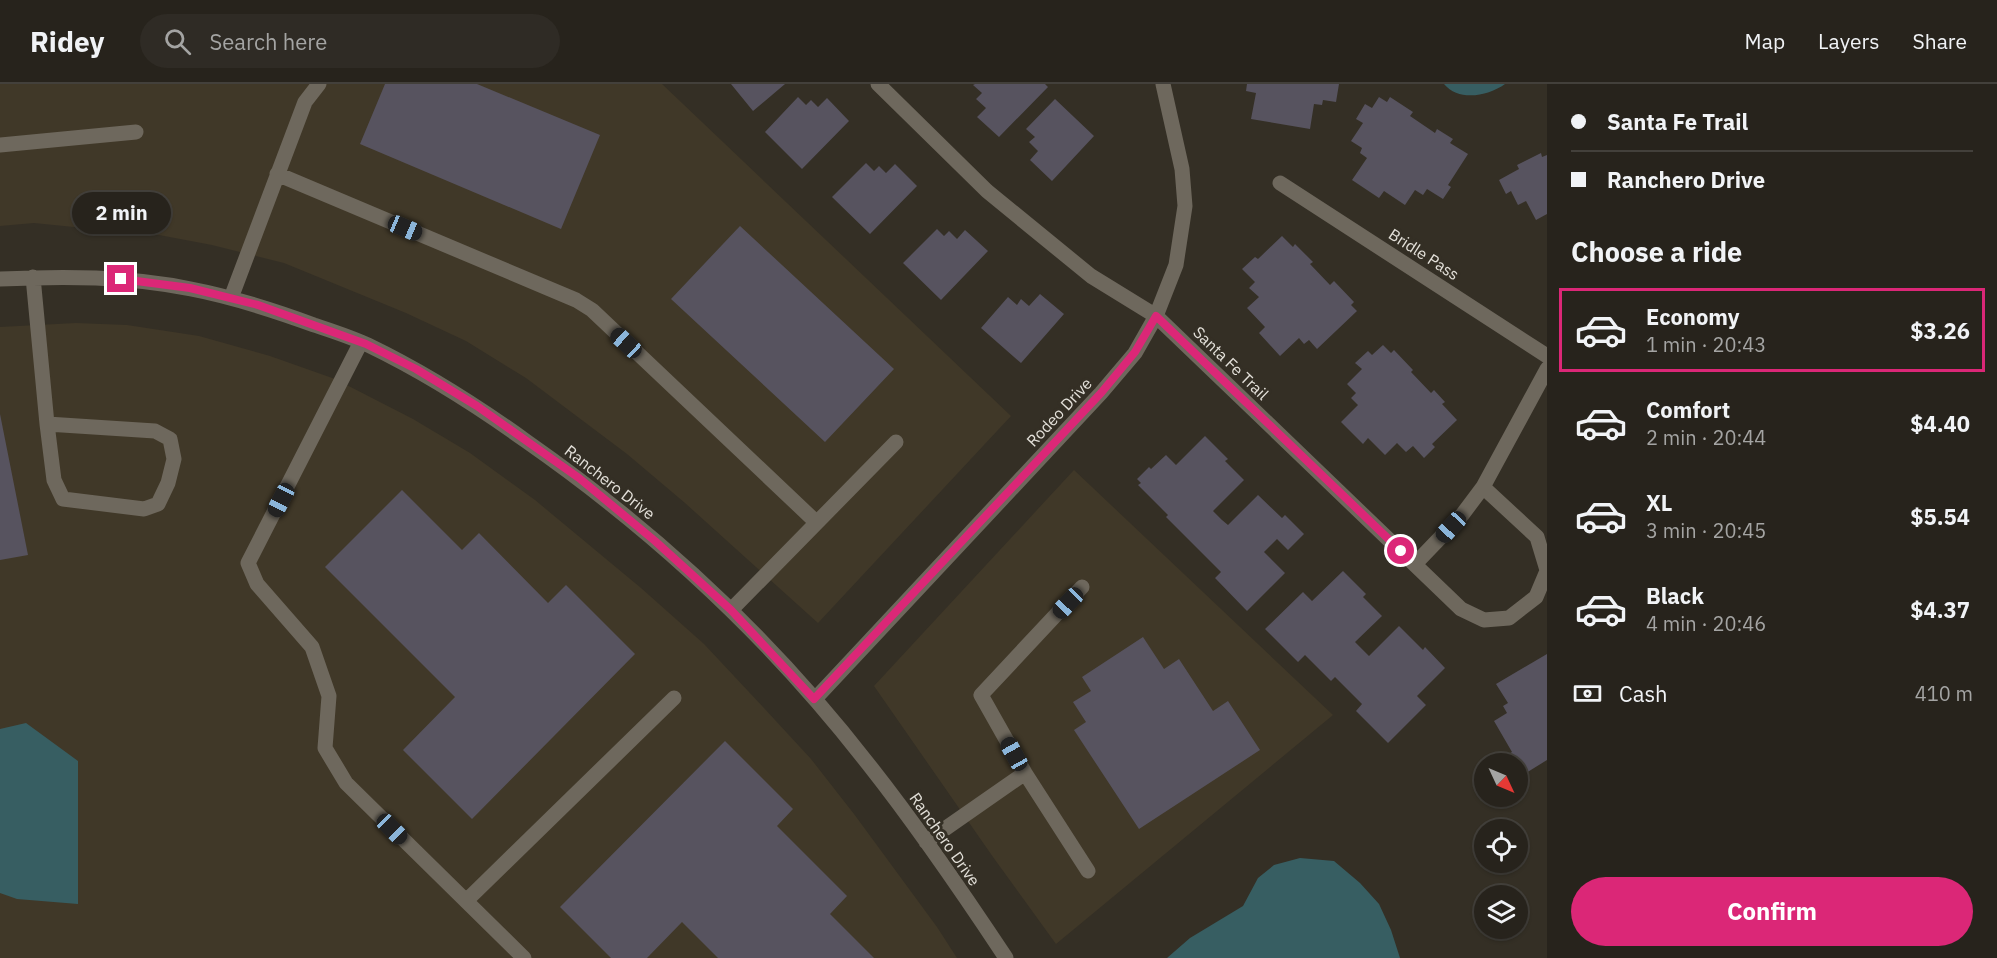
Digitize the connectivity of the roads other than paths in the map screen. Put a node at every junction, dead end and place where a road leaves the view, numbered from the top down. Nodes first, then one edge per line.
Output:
1 (319, 84) edge
2 (878, 84) edge
3 (1163, 84) edge
4 (136, 132) dead end
5 (0, 145) edge
6 (277, 174) junction
7 (1280, 183) dead end
8 (33, 277) junction
9 (0, 279) edge
10 (231, 298) junction
11 (1156, 316) junction
12 (361, 342) junction
13 (1547, 356) edge
14 (1547, 369) edge
15 (47, 424) junction
16 (896, 442) dead end
17 (1483, 487) junction
18 (816, 522) junction
19 (1415, 564) junction
20 (1547, 570) edge
21 (1082, 587) dead end
22 (731, 610) junction
23 (674, 698) dead end
24 (814, 699) junction
25 (1025, 773) junction
26 (926, 842) junction
27 (1088, 871) dead end
28 (466, 901) junction
29 (524, 958) edge
30 (1006, 958) edge

1 - 6 street
2 - 11 street, Santa Fe Trail
3 - 11 street, Rodeo Drive
4 - 5 street
6 - 10 street
6 - 18 street
7 - 13 street, Bridle Pass
8 - 9 street, Ranchero Drive
8 - 10 street, Ranchero Drive
8 - 15 street
10 - 12 street, Ranchero Drive
11 - 19 street, Santa Fe Trail
11 - 24 street, Rodeo Drive
12 - 22 street, Ranchero Drive
12 - 28 street
14 - 17 street
15 - 15 street
16 - 18 street
17 - 19 street
17 - 20 street, Santa Fe Trail
18 - 22 street
19 - 20 street, Santa Fe Trail
21 - 25 street
22 - 24 street, Ranchero Drive
23 - 28 street
24 - 26 street, Ranchero Drive
25 - 26 street
25 - 27 street
26 - 30 street, Ranchero Drive
28 - 29 street

